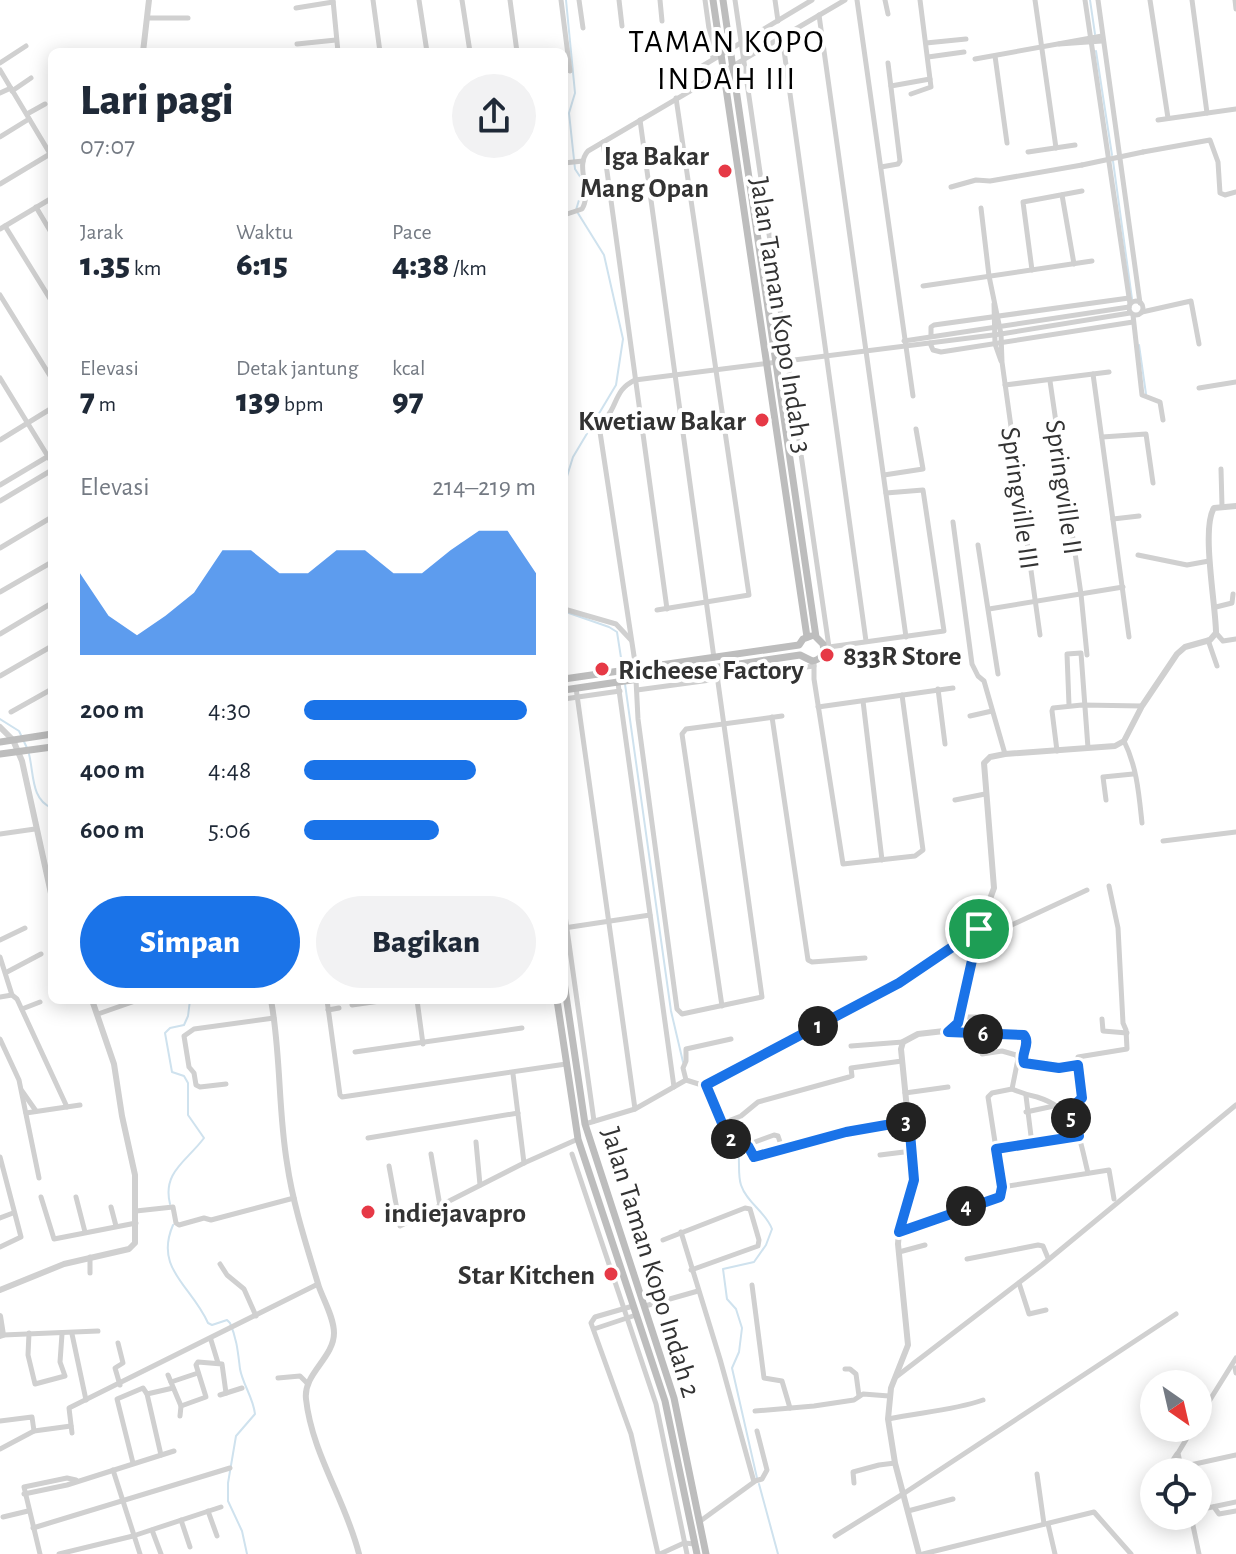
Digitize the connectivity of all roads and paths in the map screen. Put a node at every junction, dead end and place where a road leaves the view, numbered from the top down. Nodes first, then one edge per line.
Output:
1 (149, 0) edge
2 (373, 0) edge
3 (419, 0) edge
4 (462, 0) edge
5 (510, 0) edge
6 (561, 0) edge
7 (579, 0) edge
8 (619, 0) edge
9 (660, 0) edge
10 (705, 0) edge
11 (713, 0) edge
12 (723, 0) edge
13 (735, 0) edge
14 (775, 0) edge
15 (812, 0) edge
16 (845, 0) edge
17 (857, 0) edge
18 (885, 0) edge
19 (920, 0) edge
20 (1035, 0) edge
21 (1085, 0) edge
22 (1098, 0) edge
23 (1150, 0) edge
24 (1192, 0) edge
25 (1235, 0) edge
26 (333, 1) edge
27 (296, 8) dead end
28 (1236, 9) edge
29 (888, 14) dead end
30 (819, 15) junction
31 (147, 18) junction
32 (188, 18) dead end
33 (662, 21) dead end
34 (778, 21) junction
35 (622, 26) dead end
36 (583, 28) dead end
37 (782, 36) junction
38 (1102, 38) junction
39 (966, 39) dead end
40 (336, 40) junction
41 (1090, 40) junction
42 (741, 42) junction
43 (926, 43) junction
44 (297, 44) dead end
45 (26, 46) dead end
46 (1042, 47) junction
47 (143, 48) edge
48 (337, 48) edge
49 (379, 48) edge
50 (426, 48) edge
51 (469, 48) edge
52 (516, 48) edge
53 (567, 48) edge
54 (730, 48) junction
55 (964, 52) dead end
56 (568, 55) edge
57 (995, 56) junction
58 (717, 57) junction
59 (928, 57) junction
60 (744, 58) junction
61 (975, 59) dead end
62 (0, 63) edge
63 (888, 63) dead end
64 (732, 65) junction
65 (0, 70) edge
66 (570, 71) dead end
67 (694, 71) dead end
68 (723, 71) junction
69 (31, 78) dead end
70 (930, 79) junction
71 (891, 86) junction
72 (12, 89) junction
73 (0, 93) edge
74 (911, 94) dead end
75 (676, 98) junction
76 (45, 104) dead end
77 (1236, 109) edge
78 (1207, 113) junction
79 (28, 117) junction
80 (1168, 118) junction
81 (640, 120) junction
82 (1158, 120) dead end
83 (0, 137) edge
84 (603, 142) junction
85 (1007, 143) dead end
86 (1075, 145) dead end
87 (1118, 145) junction
88 (1056, 148) junction
89 (1108, 148) junction
90 (48, 151) edge
91 (1028, 152) dead end
92 (48, 158) edge
93 (578, 162) junction
94 (568, 163) edge
95 (881, 167) junction
96 (0, 184) edge
97 (951, 187) dead end
98 (1082, 191) dead end
99 (1236, 192) edge
100 (1062, 195) junction
101 (48, 200) edge
102 (36, 207) junction
103 (981, 208) dead end
104 (568, 214) edge
105 (767, 224) junction
106 (755, 225) junction
107 (2, 227) edge
108 (48, 227) edge
109 (1092, 261) dead end
110 (1074, 264) junction
111 (1032, 270) junction
112 (989, 276) junction
113 (923, 286) dead end
114 (0, 295) edge
115 (48, 296) edge
116 (1140, 303) junction
117 (1131, 310) junction
118 (1142, 312) junction
119 (996, 317) junction
120 (998, 331) junction
121 (931, 340) junction
122 (907, 343) junction
123 (999, 344) junction
124 (1199, 344) dead end
125 (867, 349) junction
126 (826, 354) junction
127 (782, 360) junction
128 (768, 362) junction
129 (715, 371) junction
130 (1109, 372) dead end
131 (48, 373) edge
132 (1093, 374) junction
133 (675, 377) junction
134 (0, 378) edge
135 (635, 380) junction
136 (1050, 381) junction
137 (1236, 382) edge
138 (1005, 385) junction
139 (1199, 388) dead end
140 (913, 396) dead end
141 (48, 410) edge
142 (1163, 420) dead end
143 (28, 423) junction
144 (916, 429) dead end
145 (1102, 437) junction
146 (0, 440) edge
147 (48, 452) edge
148 (48, 456) edge
149 (800, 456) junction
150 (790, 457) junction
151 (1221, 469) dead end
152 (48, 472) edge
153 (884, 475) junction
154 (1153, 483) dead end
155 (0, 485) edge
156 (886, 493) junction
157 (0, 501) edge
158 (1222, 506) junction
159 (1236, 506) edge
160 (1139, 516) dead end
161 (48, 519) edge
162 (1113, 519) junction
163 (953, 522) dead end
164 (978, 545) dead end
165 (0, 548) edge
166 (1138, 555) dead end
167 (1209, 561) junction
168 (48, 564) edge
169 (1123, 587) junction
170 (0, 592) edge
171 (1081, 594) junction
172 (1233, 594) dead end
173 (1036, 600) junction
174 (706, 603) junction
175 (48, 605) edge
176 (1216, 607) junction
177 (667, 609) junction
178 (989, 609) junction
179 (568, 610) edge
180 (657, 610) dead end
181 (1216, 633) junction
182 (0, 634) edge
183 (1040, 635) dead end
184 (811, 637) junction
185 (906, 637) junction
186 (1129, 637) dead end
187 (1236, 639) edge
188 (1208, 640) junction
189 (632, 641) junction
190 (866, 641) junction
191 (799, 645) junction
192 (827, 647) junction
193 (48, 648) edge
194 (800, 655) junction
195 (1087, 655) dead end
196 (714, 658) junction
197 (814, 664) junction
198 (1217, 666) dead end
199 (716, 668) junction
200 (628, 670) junction
201 (998, 674) dead end
202 (0, 676) edge
203 (568, 678) edge
204 (717, 679) junction
205 (625, 683) junction
206 (953, 688) dead end
207 (938, 689) junction
208 (48, 691) edge
209 (568, 691) edge
210 (636, 691) junction
211 (577, 692) junction
212 (902, 695) junction
213 (568, 697) edge
214 (863, 701) junction
215 (1069, 705) junction
216 (1085, 705) junction
217 (1142, 706) junction
218 (818, 707) junction
219 (992, 711) junction
220 (11, 712) dead end
221 (782, 716) dead end
222 (970, 716) dead end
223 (772, 717) junction
224 (724, 723) junction
225 (0, 727) edge
226 (48, 735) edge
227 (15, 740) junction
228 (1124, 741) junction
229 (0, 742) edge
230 (945, 744) dead end
231 (48, 747) edge
232 (1088, 748) junction
233 (21, 751) junction
234 (1057, 751) junction
235 (0, 754) edge
236 (1005, 754) junction
237 (1133, 774) junction
238 (985, 794) junction
239 (955, 800) dead end
240 (1106, 800) dead end
241 (1142, 823) dead end
242 (35, 829) junction
243 (1236, 832) edge
244 (0, 834) edge
245 (1163, 841) dead end
246 (882, 860) junction
247 (48, 872) edge
248 (1109, 886) dead end
249 (1087, 890) dead end
250 (650, 915) junction
251 (609, 920) junction
252 (568, 927) edge
253 (25, 928) dead end
254 (979, 929) junction
255 (0, 940) edge
256 (977, 941) junction
257 (568, 946) edge
258 (41, 954) dead end
259 (0, 958) edge
260 (865, 958) dead end
261 (7, 972) junction
262 (12, 995) junction
263 (0, 997) edge
264 (40, 1002) dead end
265 (94, 1004) edge
266 (127, 1004) edge
267 (272, 1004) edge
268 (327, 1004) edge
269 (359, 1004) edge
270 (418, 1004) edge
271 (558, 1004) edge
272 (567, 1004) edge
273 (352, 1005) dead end
274 (722, 1006) junction
275 (339, 1008) dead end
276 (22, 1009) junction
277 (328, 1010) junction
278 (98, 1014) junction
279 (960, 1017) junction
280 (983, 1017) dead end
281 (274, 1018) junction
282 (1102, 1019) dead end
283 (522, 1028) dead end
284 (948, 1032) junction
285 (1127, 1033) junction
286 (731, 1039) dead end
287 (903, 1042) junction
288 (1, 1043) edge
289 (423, 1044) junction
290 (851, 1046) dead end
291 (355, 1052) dead end
292 (982, 1054) dead end
293 (902, 1061) junction
294 (566, 1064) junction
295 (1078, 1065) junction
296 (513, 1074) junction
297 (686, 1080) junction
298 (226, 1084) dead end
299 (590, 1084) junction
300 (579, 1085) junction
301 (702, 1086) junction
302 (569, 1087) junction
303 (674, 1087) junction
304 (948, 1087) dead end
305 (1012, 1089) junction
306 (21, 1090) junction
307 (905, 1093) junction
308 (1026, 1096) junction
309 (80, 1105) dead end
310 (1055, 1105) junction
311 (1236, 1105) edge
312 (67, 1107) junction
313 (635, 1109) junction
314 (36, 1111) junction
315 (1026, 1112) junction
316 (26, 1113) junction
317 (518, 1113) junction
318 (1066, 1113) junction
319 (909, 1121) junction
320 (590, 1122) junction
321 (723, 1123) junction
322 (1079, 1136) junction
323 (368, 1138) dead end
324 (578, 1139) junction
325 (476, 1142) dead end
326 (1032, 1144) junction
327 (747, 1145) junction
328 (782, 1148) junction
329 (996, 1149) junction
330 (912, 1151) junction
331 (431, 1154) dead end
332 (572, 1154) dead end
333 (880, 1155) dead end
334 (0, 1157) edge
335 (524, 1163) junction
336 (389, 1166) dead end
337 (1088, 1173) junction
338 (39, 1178) dead end
339 (480, 1185) junction
340 (1002, 1187) junction
341 (595, 1193) junction
342 (586, 1196) junction
343 (41, 1197) dead end
344 (76, 1197) dead end
345 (295, 1198) junction
346 (1114, 1199) dead end
347 (440, 1206) junction
348 (111, 1207) dead end
349 (136, 1211) junction
350 (13, 1213) junction
351 (0, 1218) edge
352 (136, 1223) junction
353 (116, 1226) junction
354 (900, 1229) junction
355 (85, 1232) junction
356 (681, 1232) junction
357 (663, 1240) dead end
358 (925, 1245) dead end
359 (0, 1247) edge
360 (899, 1252) junction
361 (90, 1257) junction
362 (1048, 1258) junction
363 (967, 1259) dead end
364 (220, 1264) dead end
365 (691, 1270) junction
366 (90, 1273) dead end
367 (1019, 1283) junction
368 (318, 1284) junction
369 (752, 1285) dead end
370 (0, 1290) edge
371 (698, 1291) junction
372 (633, 1306) junction
373 (645, 1306) junction
374 (624, 1308) junction
375 (1046, 1310) dead end
376 (1176, 1314) dead end
377 (256, 1316) junction
378 (631, 1316) junction
379 (0, 1318) edge
380 (594, 1329) junction
381 (98, 1331) dead end
382 (29, 1333) junction
383 (62, 1334) junction
384 (72, 1334) junction
385 (2, 1336) edge
386 (211, 1340) dead end
387 (118, 1343) dead end
388 (1236, 1358) edge
389 (218, 1363) junction
390 (845, 1369) dead end
391 (1234, 1369) edge
392 (198, 1373) junction
393 (168, 1375) dead end
394 (278, 1378) dead end
395 (894, 1379) junction
396 (308, 1384) junction
397 (120, 1385) junction
398 (172, 1385) junction
399 (242, 1388) dead end
400 (145, 1391) junction
401 (859, 1396) junction
402 (889, 1396) junction
403 (86, 1400) junction
404 (983, 1400) dead end
405 (1212, 1400) edge
406 (181, 1406) junction
407 (790, 1408) junction
408 (755, 1411) dead end
409 (180, 1416) dead end
410 (888, 1419) junction
411 (0, 1421) edge
412 (34, 1431) junction
413 (757, 1431) dead end
414 (1185, 1442) edge
415 (0, 1449) edge
416 (174, 1451) dead end
417 (1178, 1453) junction
418 (161, 1455) junction
419 (1236, 1455) edge
420 (1175, 1458) edge
421 (1179, 1458) edge
422 (1212, 1462) edge
423 (133, 1463) junction
424 (895, 1463) junction
425 (230, 1468) dead end
426 (113, 1470) junction
427 (1037, 1474) dead end
428 (686, 1482) junction
429 (754, 1482) junction
430 (854, 1483) dead end
431 (903, 1494) junction
432 (953, 1499) dead end
433 (122, 1501) junction
434 (1236, 1502) edge
435 (221, 1507) dead end
436 (1214, 1507) joint
437 (28, 1511) junction
438 (208, 1511) junction
439 (908, 1511) junction
440 (1236, 1511) edge
441 (3, 1517) dead end
442 (181, 1520) junction
443 (699, 1522) junction
444 (1046, 1524) junction
445 (33, 1528) junction
446 (152, 1530) junction
447 (1194, 1530) edge
448 (133, 1536) junction
449 (217, 1536) dead end
450 (835, 1536) dead end
451 (690, 1544) junction
452 (190, 1547) dead end
453 (40, 1553) edge
454 (31, 1554) edge
455 (59, 1554) edge
456 (140, 1554) edge
457 (161, 1554) edge
458 (359, 1554) edge
459 (659, 1554) edge
460 (686, 1554) edge
461 (697, 1554) edge
462 (706, 1554) edge
463 (921, 1554) edge
464 (1055, 1554) edge
465 (1131, 1554) edge
466 (1199, 1554) edge

1 - 31 street
2 - 49 street
3 - 50 street
4 - 51 street
5 - 52 street
6 - 53 street
7 - 36 street
8 - 35 street
9 - 33 street
10 - 58 street
11 - 58 main road, Jalan Taman Kopo Indah 3
12 - 54 main road, Jalan Taman Kopo Indah 3
13 - 42 street
14 - 34 street
15 - 34 street
16 - 30 street
17 - 95 street
18 - 29 street
19 - 43 street
20 - 46 street
21 - 41 street
22 - 38 street
23 - 80 street
24 - 78 street
25 - 28 street
26 - 27 street
26 - 40 street
30 - 37 street
30 - 125 street
31 - 32 street
31 - 47 street
34 - 42 street
37 - 60 street
37 - 126 street
38 - 41 street
38 - 87 street
39 - 43 street
40 - 44 street
40 - 48 street
41 - 46 street
41 - 89 street
42 - 54 street
42 - 60 street
43 - 59 street
45 - 62 street
46 - 57 street
46 - 88 street
54 - 58 street
54 - 64 main road, Jalan Taman Kopo Indah 3
55 - 59 street
56 - 66 street
57 - 61 street
57 - 85 street
58 - 67 street
58 - 68 main road, Jalan Taman Kopo Indah 3
59 - 70 street
60 - 64 street
60 - 105 street
63 - 71 street
64 - 68 street
64 - 106 main road, Jalan Taman Kopo Indah 3
65 - 72 street
68 - 75 street
68 - 128 main road, Jalan Taman Kopo Indah 3
69 - 72 street
70 - 71 street
70 - 74 street
71 - 95 street
72 - 73 street
72 - 79 street
75 - 81 street
75 - 129 street
76 - 79 street
77 - 78 street
78 - 80 street
79 - 83 street
79 - 90 street
80 - 82 street
81 - 84 street
81 - 133 street
84 - 93 street
84 - 135 street
86 - 88 street
87 - 89 street
87 - 116 street
88 - 91 street
89 - 117 street
92 - 96 street
93 - 94 street
93 - 104 street
95 - 122 street
97 - 99 street, bridge
98 - 100 street
100 - 110 street
100 - 111 street
101 - 102 street
102 - 107 street
102 - 108 street
103 - 112 street, Springville III
105 - 106 street
105 - 127 street
106 - 127 main road, Jalan Taman Kopo Indah 3
107 - 115 street
109 - 110 street
110 - 111 street
111 - 112 street
112 - 113 street
112 - 119 street, Springville III
114 - 131 street
116 - 117 street
116 - 118 street
117 - 118 street
117 - 119 street
117 - 120 street
117 - 123 street
117 - 142 street
118 - 124 street
119 - 120 street, Springville III
119 - 121 street
120 - 121 street
120 - 123 street, Springville III
121 - 122 street
121 - 123 street
122 - 125 street
122 - 140 street
123 - 138 street, Springville III
125 - 126 street
125 - 153 street
126 - 127 street
126 - 190 street
127 - 128 street
127 - 149 street
127 - 150 main road, Jalan Taman Kopo Indah 3
128 - 129 street
128 - 184 main road, Jalan Taman Kopo Indah 3
129 - 133 street
129 - 174 street
130 - 132 street
132 - 136 street
132 - 145 street
133 - 135 street
133 - 174 street
134 - 143 street
135 - 177 street
135 - 189 street
136 - 138 street
136 - 171 street, Springville II
137 - 139 street
138 - 173 street, Springville III
141 - 143 street
143 - 146 street
143 - 147 street
144 - 153 street
145 - 154 street
145 - 162 street
148 - 155 street
149 - 150 street
149 - 192 street
150 - 184 main road, Jalan Taman Kopo Indah 3
151 - 158 street
152 - 157 street
153 - 156 street
156 - 185 street
156 - 185 street
158 - 159 street
158 - 167 street
160 - 162 street
161 - 165 street
162 - 169 street
163 - 219 street
164 - 178 street
166 - 167 street
167 - 176 street
168 - 170 street
169 - 171 street
169 - 186 street
171 - 173 street
171 - 195 street, Springville II
172 - 176 street
173 - 178 street
173 - 183 street, Springville III
174 - 177 street
174 - 196 street
175 - 182 street
176 - 181 street
177 - 180 street
178 - 201 street
179 - 189 street
181 - 187 street
181 - 188 street
184 - 191 main road
184 - 192 main road
185 - 190 street
188 - 198 street
188 - 217 street
189 - 200 street
190 - 192 street
191 - 194 main road
191 - 196 main road
192 - 197 main road
193 - 202 street
194 - 197 main road
194 - 199 main road
196 - 200 main road
197 - 204 street
197 - 218 street
199 - 204 street
199 - 205 main road
200 - 203 main road
204 - 210 street
204 - 224 street
205 - 210 street
205 - 211 main road
205 - 250 street
206 - 207 street
207 - 212 street
207 - 230 street
208 - 220 street
209 - 211 main road
210 - 274 street
211 - 213 street
211 - 251 street
212 - 214 street
212 - 246 street
214 - 218 street
214 - 246 street
215 - 216 street
215 - 216 street
215 - 234 street
216 - 217 street
216 - 232 street
217 - 228 street
218 - 246 street
219 - 222 street
219 - 236 street
221 - 223 street
223 - 224 street
223 - 260 street
224 - 274 street
224 - 274 street
225 - 227 street
226 - 227 main road
227 - 229 main road
227 - 233 street
228 - 232 street
228 - 237 street
231 - 233 main road
232 - 234 street
233 - 235 main road
233 - 242 street
234 - 236 street
236 - 238 street
237 - 240 street
237 - 241 street
238 - 239 street
238 - 254 street
242 - 244 street
242 - 247 street
243 - 245 street
248 - 285 street
249 - 256 street
250 - 251 street
250 - 303 street
251 - 252 street
251 - 313 street
253 - 255 street
254 - 256 street
254 - 301 street
256 - 279 street
257 - 299 street
258 - 261 street
259 - 261 street
261 - 262 street
262 - 263 street
262 - 276 street
264 - 276 street
265 - 278 street
266 - 278 street
267 - 281 street
268 - 277 street
269 - 273 street
270 - 289 street
271 - 294 main road, Jalan Taman Kopo Indah 2
272 - 300 main road, Jalan Taman Kopo Indah 2
275 - 277 street
276 - 312 street
277 - 296 street
278 - 349 street
279 - 280 street
279 - 284 street
281 - 298 street
281 - 345 street
282 - 285 street
283 - 289 street
284 - 287 street
284 - 295 street
285 - 295 street
286 - 297 street
287 - 290 street
287 - 293 street
288 - 306 street
289 - 291 street
292 - 305 street
293 - 307 street
293 - 321 street
294 - 296 street
294 - 302 main road, Jalan Taman Kopo Indah 2
295 - 318 street
296 - 317 street
297 - 301 street
297 - 303 street
299 - 300 street
299 - 320 street
300 - 302 street
300 - 320 main road, Jalan Taman Kopo Indah 2
301 - 321 street
302 - 324 main road, Jalan Taman Kopo Indah 2
303 - 313 street
304 - 307 street
305 - 308 street
305 - 329 street
306 - 314 street
306 - 316 street
307 - 319 street
308 - 310 street
308 - 315 street
309 - 312 street
310 - 315 street
310 - 318 street
311 - 362 street
312 - 314 street
313 - 320 street
314 - 316 street
315 - 326 street
316 - 338 street
317 - 323 street
317 - 335 street
318 - 322 street
319 - 328 street
319 - 330 street
320 - 373 main road, Jalan Taman Kopo Indah 2
321 - 327 street
322 - 326 street
322 - 337 street
324 - 335 street
324 - 341 main road, Jalan Taman Kopo Indah 2
325 - 339 street
326 - 329 street
327 - 328 street
327 - 328 street
329 - 340 street
330 - 333 street
330 - 354 street
331 - 347 street
332 - 342 street
334 - 350 street
335 - 339 street
336 - 347 street
337 - 340 street
337 - 346 street
339 - 347 street
340 - 354 street
341 - 342 street
341 - 372 main road, Jalan Taman Kopo Indah 2
342 - 374 street
343 - 355 street
344 - 355 street
345 - 349 street
345 - 368 street
348 - 353 street
349 - 352 street
350 - 351 street
350 - 359 street
352 - 353 street
352 - 361 street
353 - 355 street
354 - 360 street
356 - 357 street
356 - 365 street
356 - 365 street
358 - 360 street
360 - 395 street
361 - 366 street
361 - 370 street
362 - 363 street
362 - 367 street
364 - 377 street
365 - 371 street
367 - 375 street
367 - 395 street
368 - 377 street
368 - 396 street
369 - 407 street
371 - 373 street
371 - 429 street
372 - 374 street
372 - 378 main road, Jalan Taman Kopo Indah 2
373 - 428 main road, Jalan Taman Kopo Indah 2
374 - 378 street
374 - 380 street
376 - 431 street
377 - 397 street
378 - 380 street
378 - 428 main road, Jalan Taman Kopo Indah 2
378 - 451 street
379 - 385 street
380 - 459 street
381 - 384 street
382 - 383 street
382 - 383 street
382 - 385 street
383 - 384 street
384 - 403 street
386 - 389 street
387 - 397 street
388 - 391 street
389 - 392 street
389 - 399 street
390 - 401 street
391 - 405 street
392 - 398 street
392 - 406 street
393 - 398 street
394 - 396 street
395 - 402 street
396 - 458 street
397 - 403 street
398 - 400 street
398 - 406 street
400 - 418 street
400 - 423 street
401 - 402 street
401 - 407 street
402 - 410 street
403 - 412 street
404 - 410 street
406 - 409 street
407 - 408 street
410 - 424 street
411 - 412 street
412 - 415 street
413 - 429 street
414 - 417 street
416 - 418 street
417 - 420 street
417 - 421 street
418 - 423 street
419 - 422 street
423 - 426 street
424 - 430 street
424 - 431 street
425 - 433 street
426 - 433 street
426 - 437 street
427 - 444 street
428 - 443 main road, Jalan Taman Kopo Indah 2
428 - 451 main road, Jalan Taman Kopo Indah 2
429 - 443 street
431 - 439 street
431 - 450 street
432 - 439 street
433 - 445 street
433 - 448 street
434 - 436 street
435 - 438 street
436 - 440 street
437 - 441 street
437 - 445 street
438 - 442 street
438 - 449 street
439 - 463 street
442 - 446 street
442 - 452 street
443 - 462 main road, Jalan Taman Kopo Indah 2
444 - 463 street
444 - 464 street
444 - 465 street
445 - 453 street
446 - 448 street
446 - 457 street
447 - 466 street
448 - 455 street
448 - 456 street
451 - 459 street
451 - 460 street
451 - 461 main road, Jalan Taman Kopo Indah 2
453 - 454 street

